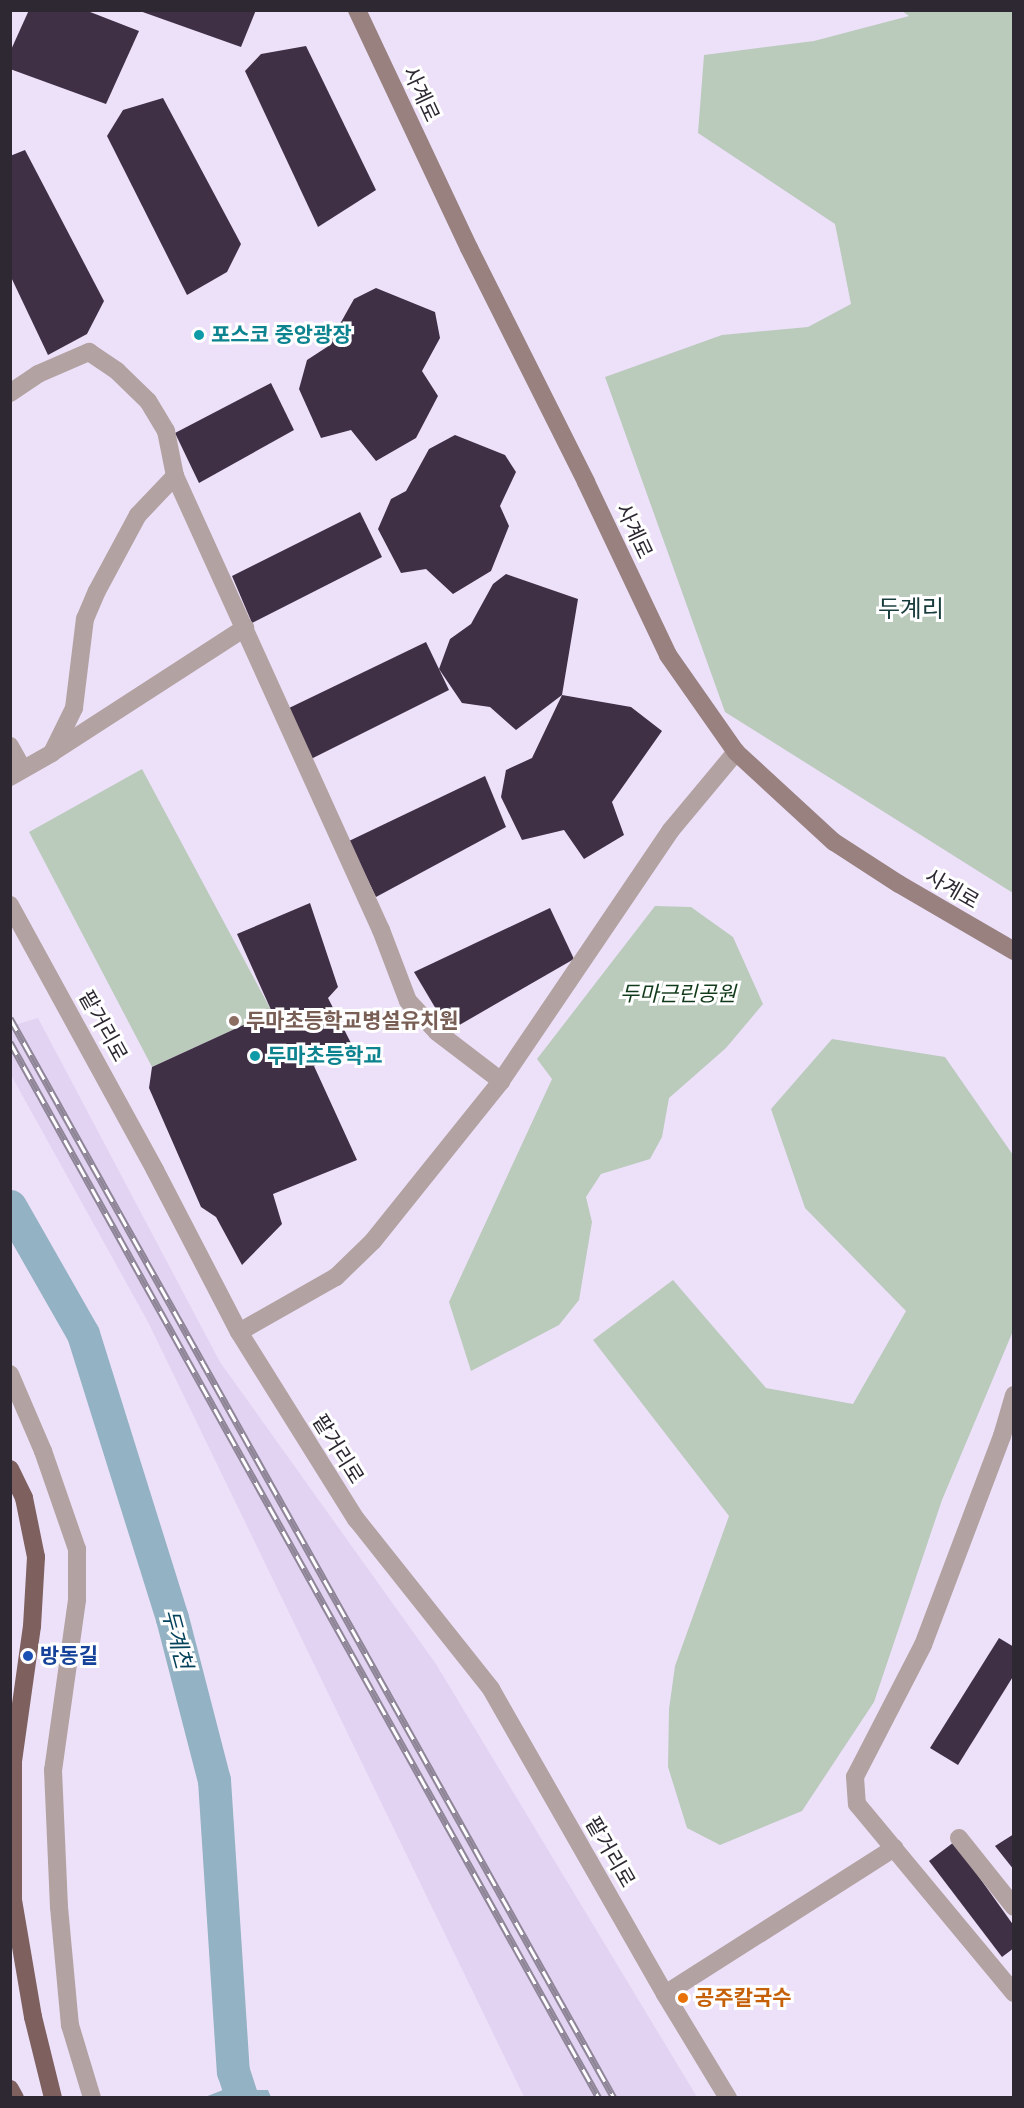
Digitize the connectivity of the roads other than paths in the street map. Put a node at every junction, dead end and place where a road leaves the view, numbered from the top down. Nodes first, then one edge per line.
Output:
1 (357, 10) edge
2 (10, 393) edge
3 (175, 476) junction
4 (245, 628) junction
5 (10, 746) edge
6 (736, 752) junction
7 (52, 753) junction
8 (17, 773) edge
9 (10, 905) edge
10 (1014, 951) edge
11 (501, 1081) junction
12 (239, 1332) junction
13 (10, 1374) edge
14 (1014, 1395) edge
15 (10, 1469) edge
16 (959, 1838) dead end
17 (894, 1848) junction
18 (1014, 1907) edge
19 (1007, 1971) edge
20 (1014, 1993) edge
21 (665, 1994) junction
22 (10, 2089) edge
23 (15, 2097) edge
24 (53, 2097) edge
25 (92, 2097) edge
26 (728, 2097) edge

1 - 6 main road, 사계로
2 - 3 street
3 - 4 street
3 - 7 street
4 - 7 street
4 - 11 street
5 - 8 street
6 - 10 main road, 사계로
6 - 11 street
7 - 8 street
9 - 12 street, 팥거리로
11 - 12 street
12 - 21 street, 팥거리로
13 - 25 street
14 - 17 street
15 - 24 highway
16 - 18 street
17 - 19 street
17 - 21 street
19 - 20 street
21 - 26 street, 팥거리로
22 - 23 highway

